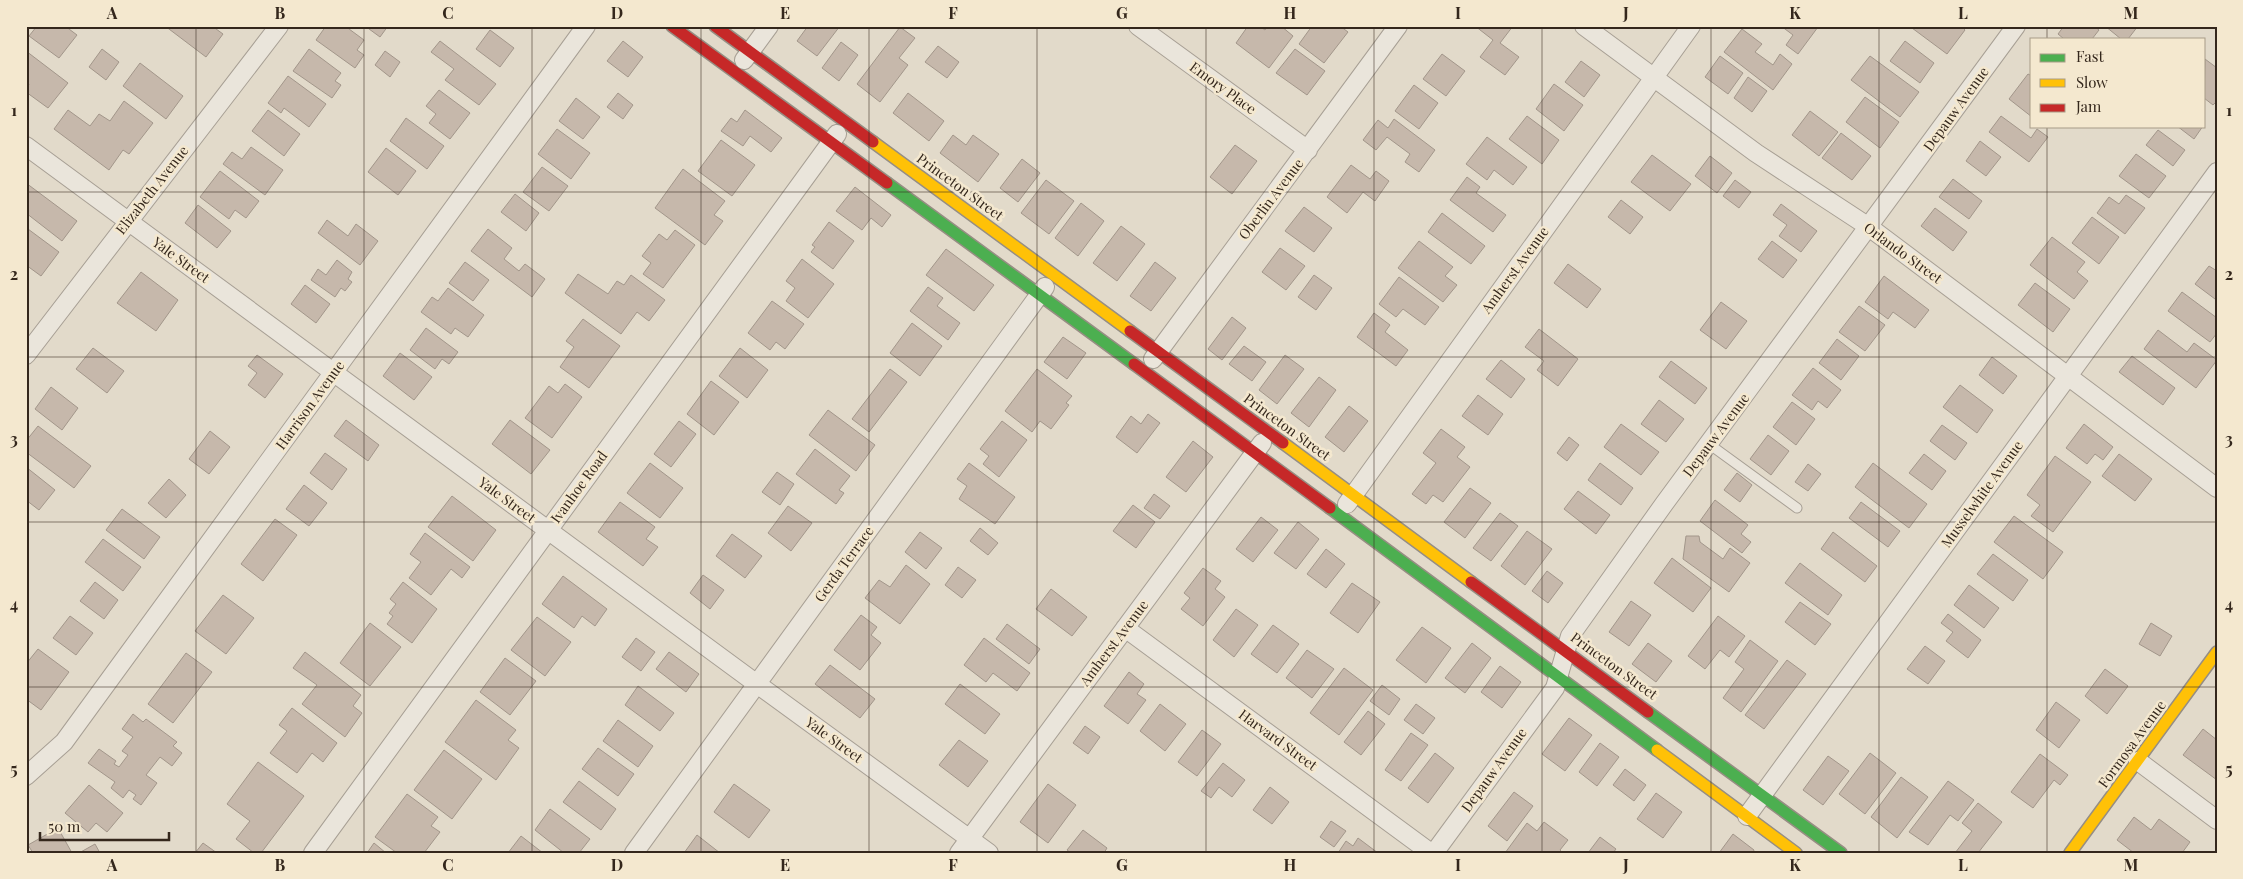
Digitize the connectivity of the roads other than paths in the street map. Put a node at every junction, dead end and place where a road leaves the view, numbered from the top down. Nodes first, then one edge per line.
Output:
1 (279, 26) edge
2 (586, 26) edge
3 (672, 26) edge
4 (715, 26) edge
5 (769, 26) edge
6 (1138, 26) edge
7 (1398, 26) edge
8 (1584, 26) edge
9 (1691, 26) edge
10 (2016, 26) edge
11 (750, 52) junction
12 (735, 73) junction
13 (1654, 77) junction
14 (846, 122) junction
15 (830, 142) junction
16 (26, 146) edge
17 (1308, 150) junction
18 (2217, 172) edge
19 (128, 222) junction
20 (1869, 227) junction
21 (1054, 275) junction
22 (1039, 295) junction
23 (1159, 351) junction
24 (26, 355) edge
25 (1143, 372) junction
26 (334, 373) junction
27 (2068, 376) junction
28 (1269, 432) junction
29 (1709, 444) junction
30 (1255, 453) junction
31 (2217, 488) edge
32 (1354, 494) junction
33 (1798, 508) dead end
34 (1339, 515) junction
35 (547, 530) junction
36 (1125, 628) junction
37 (1565, 650) junction
38 (2217, 652) edge
39 (1558, 676) junction
40 (757, 684) junction
41 (2138, 761) junction
42 (26, 776) edge
43 (1762, 795) junction
44 (1747, 816) junction
45 (2217, 820) edge
46 (969, 838) junction
47 (313, 853) edge
48 (634, 853) edge
49 (959, 853) edge
50 (989, 853) edge
51 (1432, 853) edge
52 (1796, 853) edge
53 (1841, 853) edge
54 (2070, 853) edge

1 - 19 street, Elizabeth Avenue
2 - 26 street, Harrison Avenue
3 - 12 main road
4 - 11 main road, Princeton Street
5 - 11 street
6 - 17 street, Emory Place
7 - 17 street, Oberlin Avenue
8 - 13 street, Orlando Street
9 - 13 street, Amherst Avenue
10 - 20 street, Depauw Avenue
11 - 12 street
11 - 14 main road, Princeton Street
12 - 15 main road
13 - 20 street, Orlando Street
13 - 32 street, Amherst Avenue
14 - 15 street, Ivanhoe Road
14 - 21 main road, Princeton Street
15 - 22 main road
15 - 35 street, Ivanhoe Road
16 - 19 street, Yale Street
17 - 23 street, Oberlin Avenue
18 - 27 street, Musselwhite Avenue
19 - 24 street, Elizabeth Avenue
19 - 26 street, Yale Street
20 - 27 street, Orlando Street
20 - 29 street, Depauw Avenue
21 - 22 street, Gerda Terrace
21 - 23 main road, Princeton Street
22 - 25 main road
22 - 40 street, Gerda Terrace
23 - 25 street, Oberlin Avenue
23 - 28 main road, Princeton Street
25 - 30 main road
26 - 35 street, Yale Street
26 - 42 street, Harrison Avenue
27 - 31 street, Orlando Street
27 - 43 street, Musselwhite Avenue
28 - 30 street, Amherst Avenue
28 - 32 main road, Princeton Street
29 - 33 lane
29 - 37 street, Depauw Avenue
30 - 34 main road
30 - 36 street, Amherst Avenue
32 - 34 street, Amherst Avenue
32 - 37 main road, Princeton Street
34 - 39 main road
35 - 40 street, Yale Street
35 - 47 street, Ivanhoe Road
36 - 46 street, Amherst Avenue
36 - 51 street, Harvard Street
37 - 39 street, Depauw Avenue
37 - 43 main road, Princeton Street
38 - 41 main road, Formosa Avenue
39 - 44 main road
39 - 51 street, Depauw Avenue
40 - 46 street, Yale Street
40 - 48 street, Gerda Terrace
41 - 45 street
41 - 54 main road, Formosa Avenue
43 - 44 street, Musselwhite Avenue
43 - 53 main road, Princeton Street
44 - 52 main road
46 - 49 street, Amherst Avenue
46 - 50 street, Yale Street

